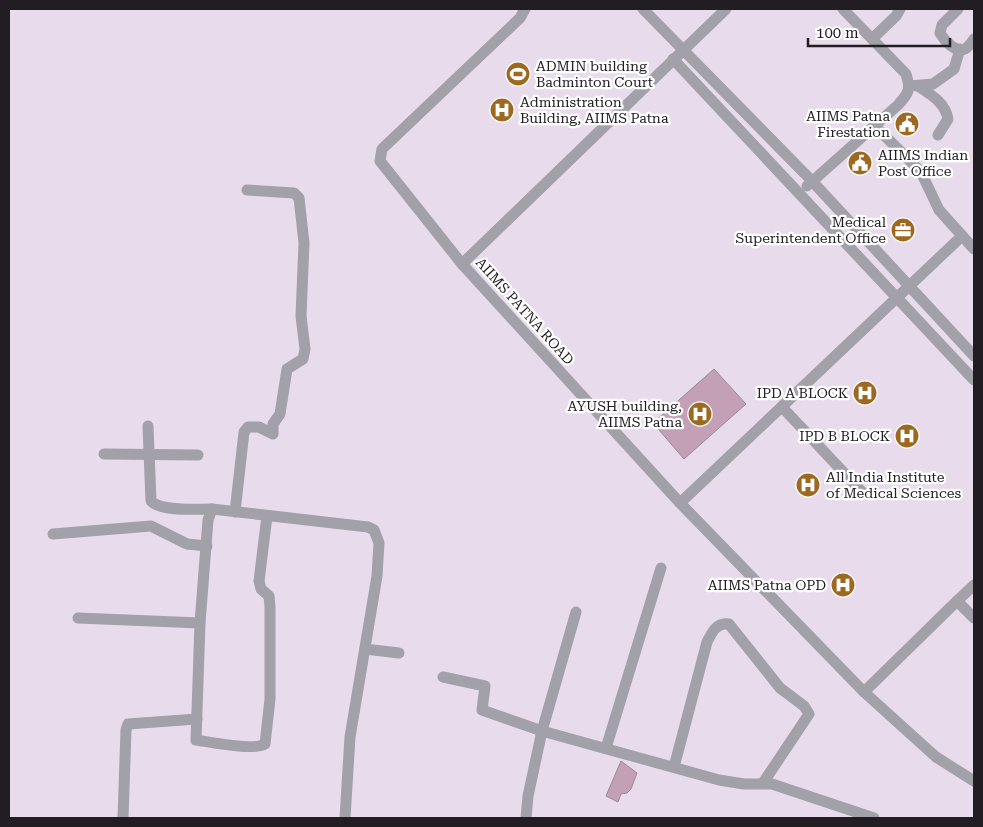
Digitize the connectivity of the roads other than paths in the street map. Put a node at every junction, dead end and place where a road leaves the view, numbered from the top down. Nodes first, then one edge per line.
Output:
1 (525, 9) edge
2 (643, 9) edge
3 (726, 9) edge
4 (842, 9) edge
5 (900, 9) edge
6 (958, 9) edge
7 (875, 35) junction
8 (974, 39) edge
9 (684, 49) junction
10 (960, 49) junction
11 (673, 59) junction
12 (914, 86) junction
13 (874, 125) junction
14 (938, 135) dead end
15 (812, 181) junction
16 (247, 190) dead end
17 (800, 193) junction
18 (962, 236) junction
19 (974, 249) edge
20 (462, 264) junction
21 (907, 286) junction
22 (897, 296) junction
23 (974, 356) edge
24 (974, 380) edge
25 (782, 407) junction
26 (148, 426) dead end
27 (104, 454) dead end
28 (148, 455) junction
29 (198, 455) dead end
30 (863, 493) dead end
31 (680, 503) junction
32 (212, 509) junction
33 (235, 512) junction
34 (267, 516) junction
35 (53, 534) dead end
36 (207, 546) junction
37 (661, 568) dead end
38 (974, 585) edge
39 (957, 601) junction
40 (576, 612) dead end
41 (78, 618) dead end
42 (974, 618) edge
43 (200, 623) junction
44 (365, 649) junction
45 (399, 653) dead end
46 (443, 678) dead end
47 (864, 692) junction
48 (197, 720) junction
49 (542, 731) junction
50 (606, 748) junction
51 (674, 767) junction
52 (974, 781) edge
53 (763, 783) junction
54 (123, 818) edge
55 (345, 818) edge
56 (526, 818) edge
57 (874, 818) edge

1 - 20 street
2 - 9 street
3 - 9 street, AIIMS PATNA ROAD
4 - 7 street
5 - 7 street
6 - 10 street
7 - 12 street
8 - 10 street
9 - 11 street, AIIMS PATNA ROAD
9 - 15 street
10 - 12 street
11 - 17 street
11 - 20 street, AIIMS PATNA ROAD
12 - 13 street
12 - 14 street
13 - 15 street
13 - 18 street
15 - 17 street
15 - 21 street
16 - 33 street
17 - 22 street
18 - 19 street
18 - 21 street
20 - 31 street, AIIMS PATNA ROAD
21 - 22 street
21 - 23 street
22 - 24 street
22 - 25 street
25 - 30 street
25 - 31 street
26 - 28 street
27 - 28 street
28 - 29 street
28 - 32 street
31 - 47 street, AIIMS PATNA ROAD
32 - 33 street
32 - 36 street
33 - 34 street
34 - 44 street
34 - 48 street
35 - 36 street
36 - 43 street
37 - 50 street
38 - 39 street
39 - 42 street
39 - 47 street
40 - 49 street
41 - 43 street
43 - 48 street
44 - 45 street
44 - 55 street
46 - 49 street
47 - 52 street, AIIMS PATNA ROAD
48 - 54 street
49 - 50 street
49 - 56 street
50 - 51 street
51 - 53 street
51 - 53 street
53 - 57 street

